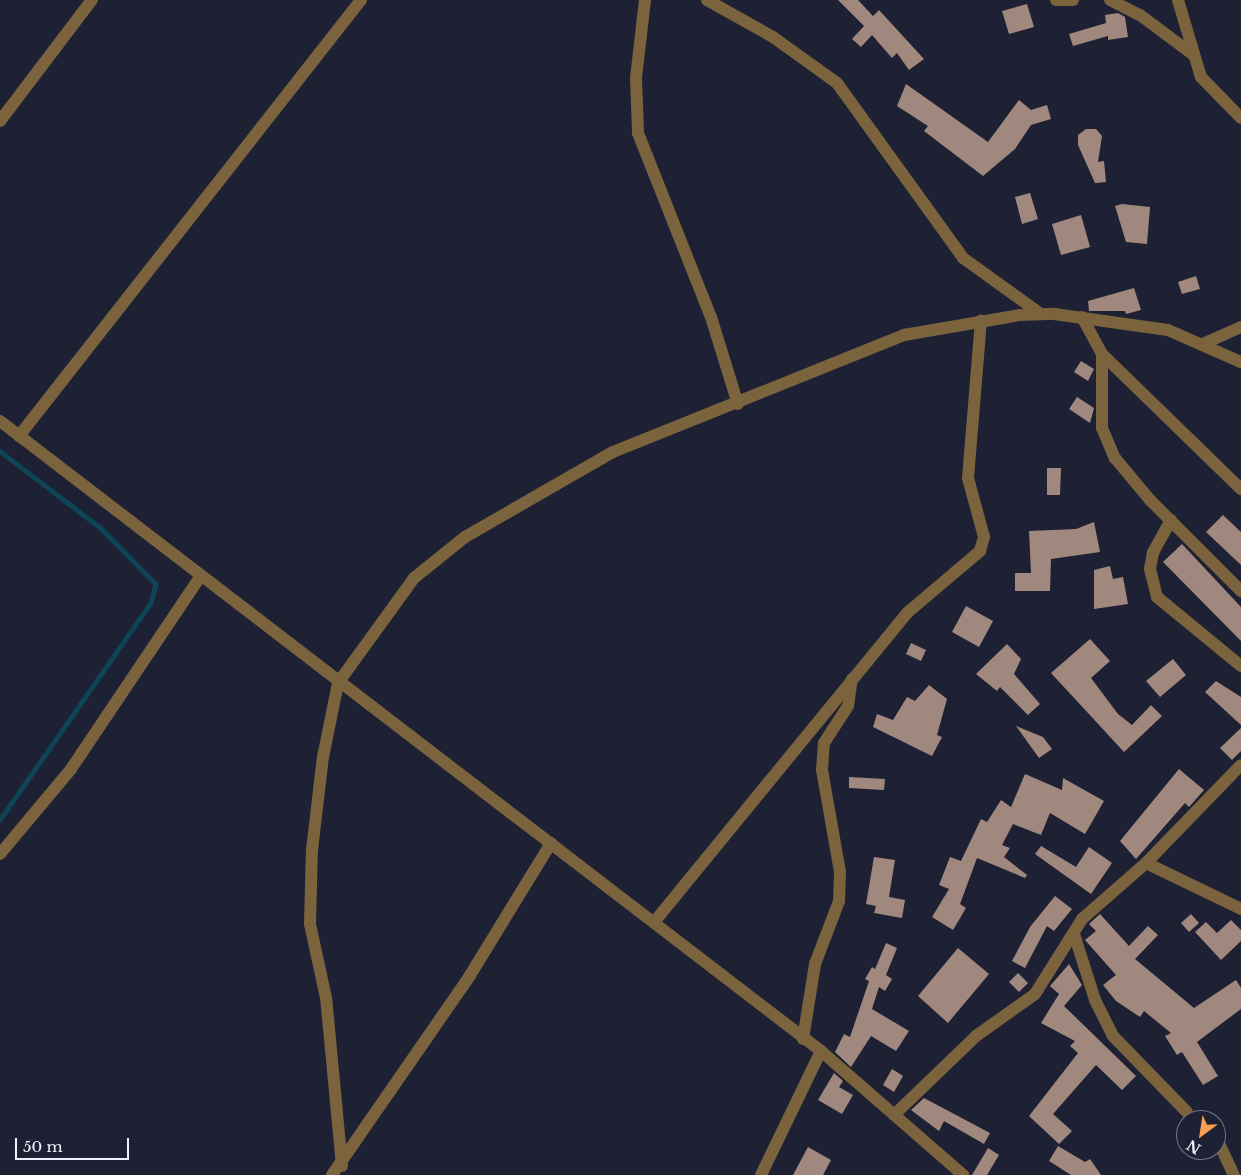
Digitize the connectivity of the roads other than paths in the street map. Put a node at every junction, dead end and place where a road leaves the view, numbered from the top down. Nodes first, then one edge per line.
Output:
1 (92, 0) edge
2 (361, 0) edge
3 (645, 0) edge
4 (707, 0) edge
5 (1056, 0) edge
6 (1073, 0) edge
7 (1110, 0) edge
8 (1178, 0) edge
9 (1191, 53) junction
10 (1241, 118) edge
11 (0, 121) edge
12 (1041, 314) junction
13 (1082, 317) junction
14 (981, 321) junction
15 (1241, 327) edge
16 (1204, 343) junction
17 (1102, 354) junction
18 (1241, 362) edge
19 (738, 404) junction
20 (0, 422) edge
21 (19, 436) junction
22 (1241, 489) edge
23 (1171, 520) junction
24 (200, 577) junction
25 (1241, 591) edge
26 (1241, 666) edge
27 (852, 679) junction
28 (338, 682) junction
29 (1241, 765) edge
30 (551, 842) junction
31 (0, 854) edge
32 (1146, 863) junction
33 (1241, 909) edge
34 (655, 921) junction
35 (1074, 934) junction
36 (803, 1039) junction
37 (821, 1052) junction
38 (1185, 1110) edge
39 (894, 1115) junction
40 (1226, 1158) edge
41 (335, 1172) edge
42 (761, 1175) edge
43 (963, 1175) edge
44 (1234, 1175) edge

1 - 11 street
2 - 21 street
3 - 19 street
4 - 12 street
5 - 6 street
7 - 9 street
8 - 9 street
9 - 10 street
12 - 13 street
12 - 14 street
13 - 16 street
13 - 17 street
14 - 19 street
14 - 27 street
15 - 16 street
16 - 18 street
17 - 22 street
17 - 23 street
19 - 28 street
20 - 21 street
21 - 24 street
23 - 25 street
23 - 26 street
24 - 28 street
24 - 31 street
27 - 34 street
27 - 36 street
28 - 30 street
28 - 41 street
29 - 32 street
30 - 34 street
30 - 41 street
32 - 33 street
32 - 35 street
34 - 36 street
35 - 38 street
35 - 39 street
36 - 37 street
37 - 39 street
37 - 42 street
39 - 43 street
40 - 44 street

